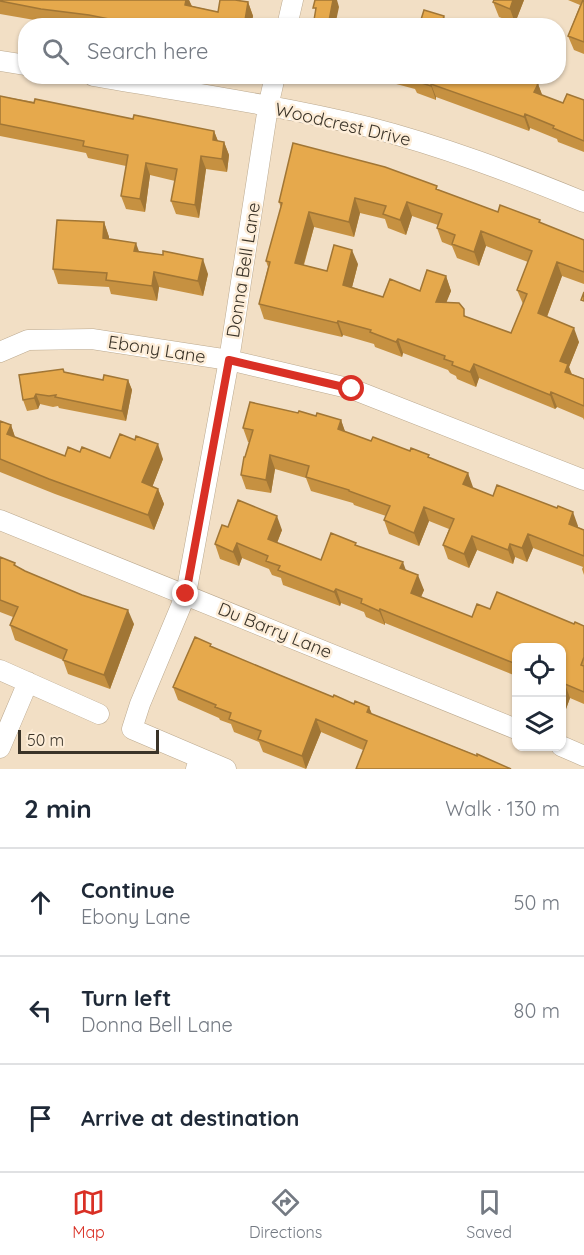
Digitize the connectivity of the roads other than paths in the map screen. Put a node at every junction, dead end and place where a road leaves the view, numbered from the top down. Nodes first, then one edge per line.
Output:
1 (293, 0) edge
2 (289, 18) edge
3 (0, 61) edge
4 (18, 64) edge
5 (138, 84) edge
6 (273, 84) edge
7 (268, 107) junction
8 (584, 202) edge
9 (0, 352) edge
10 (229, 360) junction
11 (584, 480) edge
12 (0, 520) edge
13 (186, 594) junction
14 (0, 670) edge
15 (28, 682) junction
16 (99, 714) dead end
17 (512, 727) edge
18 (0, 748) edge
19 (566, 749) edge
20 (584, 756) edge
21 (198, 764) edge
22 (226, 769) edge

1 - 2 street
3 - 4 street
5 - 7 street, Woodcrest Drive
6 - 7 street, Donna Bell Lane
7 - 8 street, Woodcrest Drive
7 - 10 street, Donna Bell Lane
9 - 10 street, Ebony Lane
10 - 11 street, Ebony Lane
10 - 13 street, Donna Bell Lane
12 - 13 street, Du Barry Lane
13 - 17 street, Du Barry Lane
13 - 21 street, Donna Bell Lane
14 - 15 street
15 - 16 street
15 - 18 street
19 - 20 street
21 - 22 street

